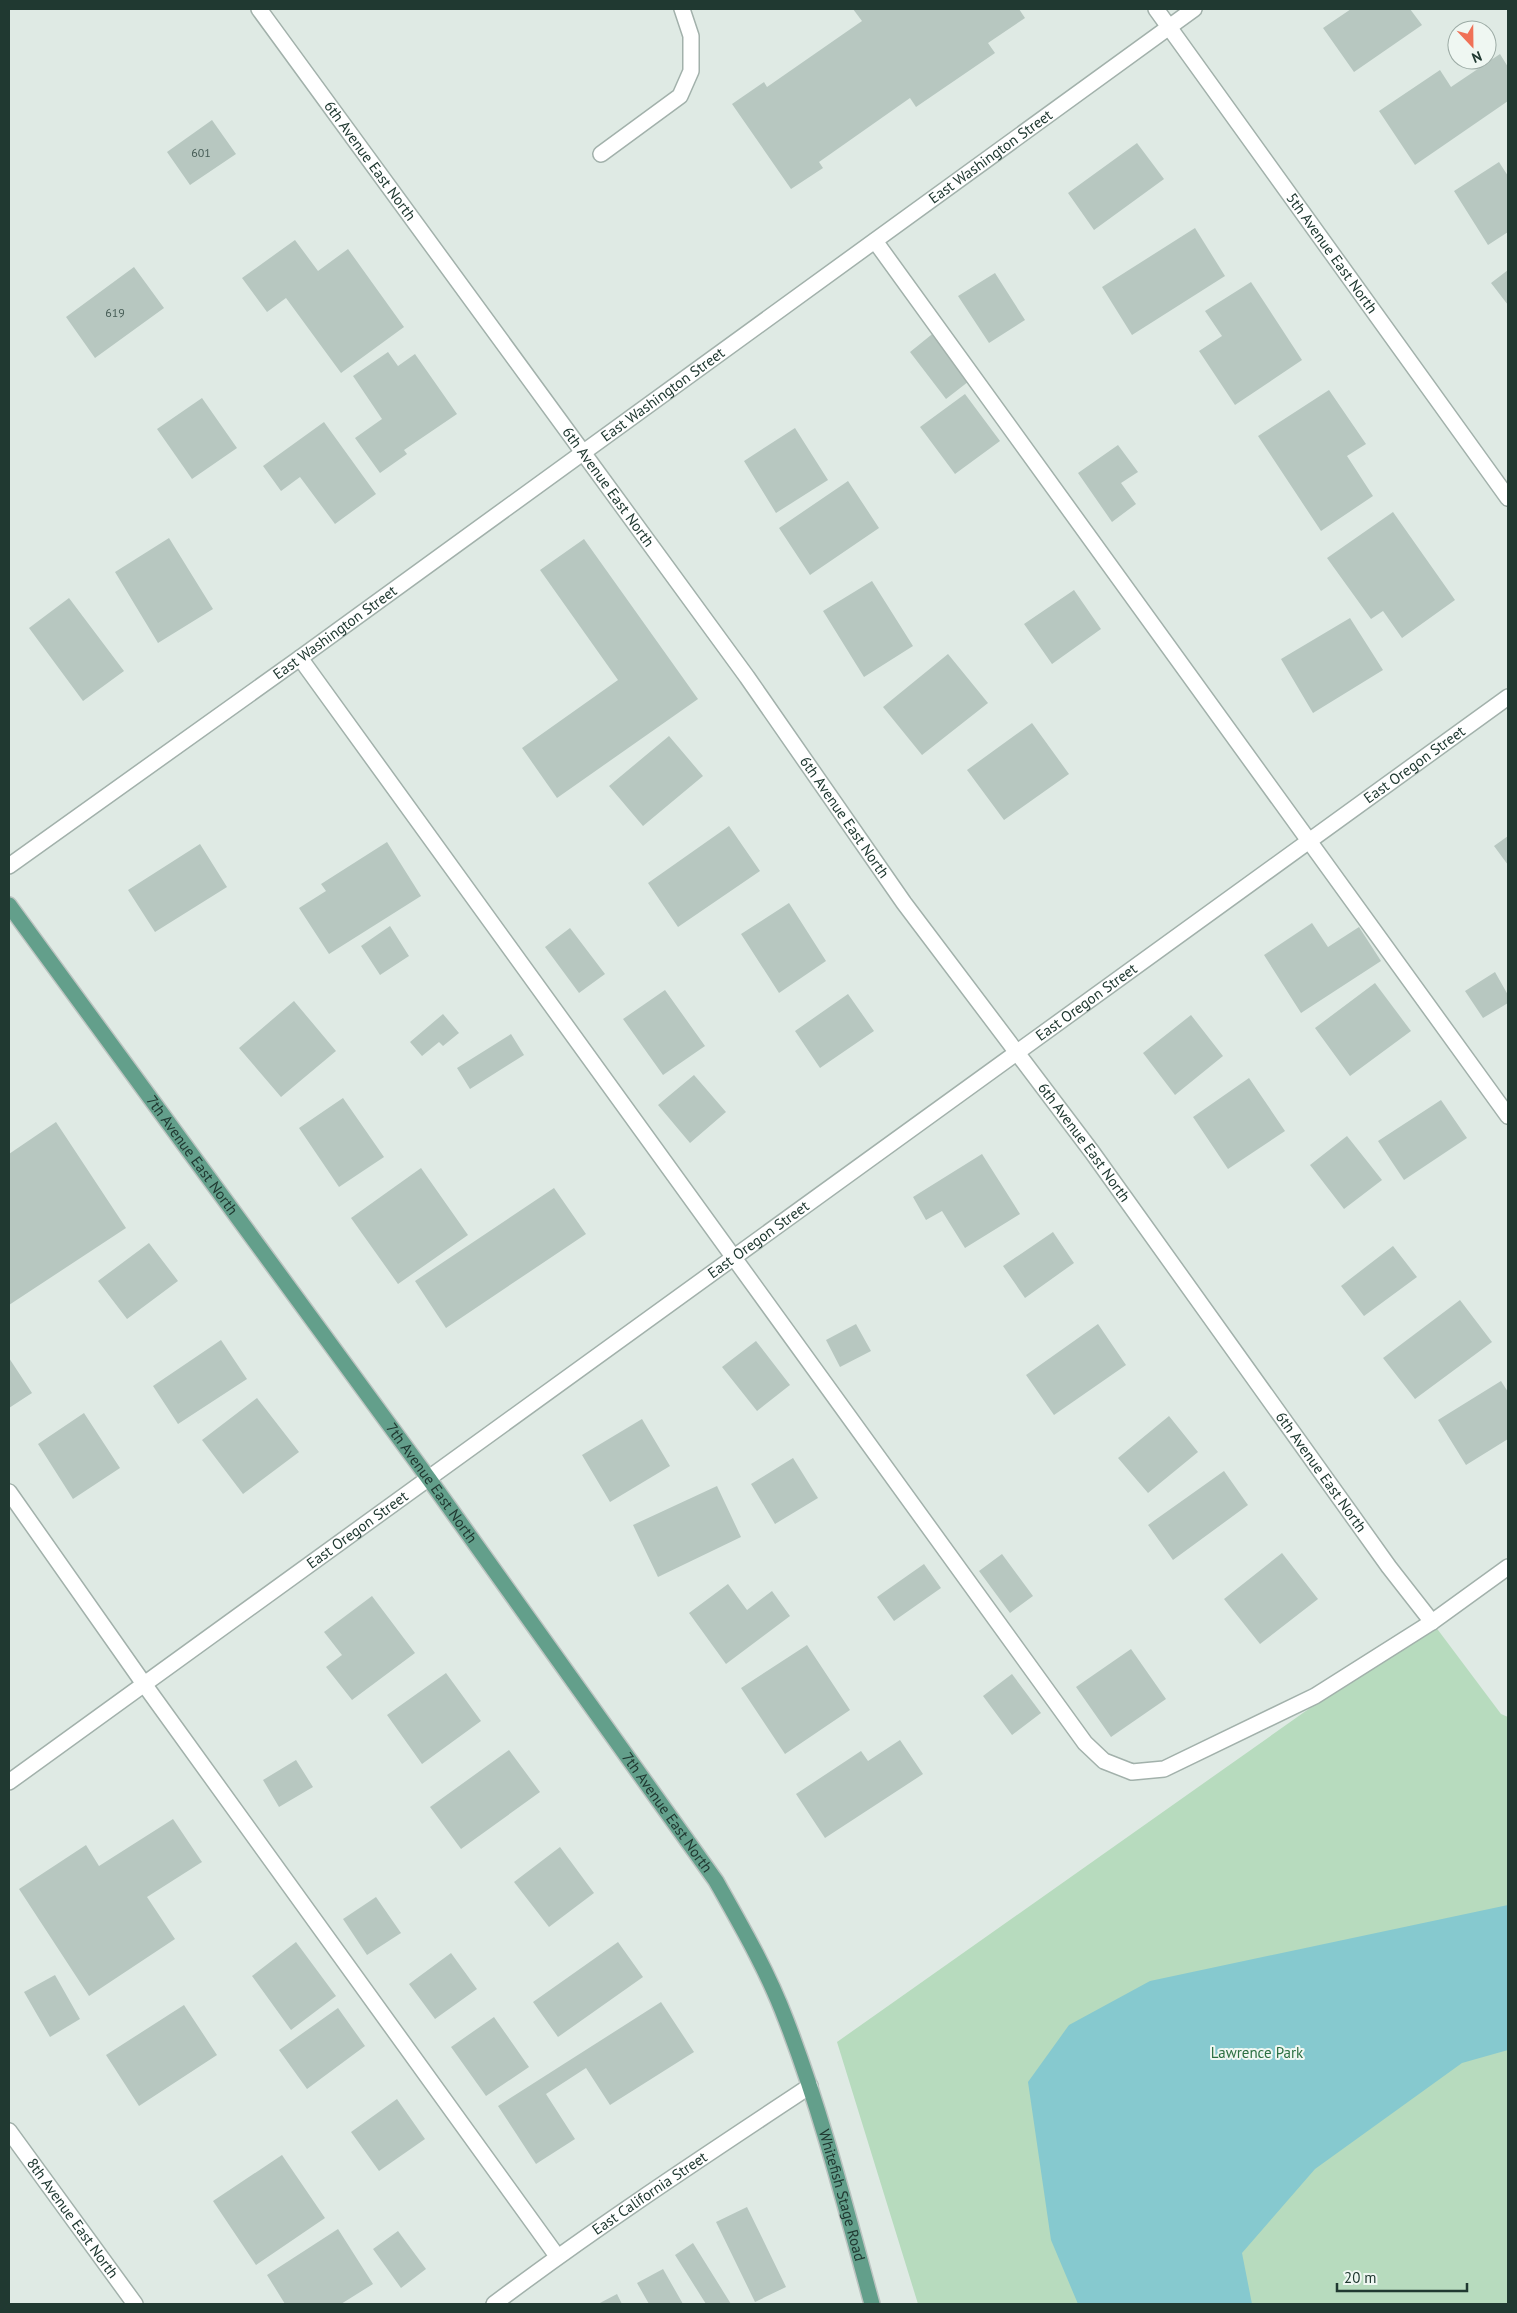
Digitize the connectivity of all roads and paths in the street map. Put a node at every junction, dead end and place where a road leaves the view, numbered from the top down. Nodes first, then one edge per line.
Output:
1 (259, 9) edge
2 (682, 9) edge
3 (1156, 9) edge
4 (1194, 9) edge
5 (1169, 27) junction
6 (601, 154) dead end
7 (875, 241) junction
8 (583, 452) junction
9 (1508, 498) edge
10 (300, 658) junction
11 (1508, 697) edge
12 (1309, 841) junction
13 (9, 866) edge
14 (9, 905) edge
15 (1015, 1053) junction
16 (1508, 1116) edge
17 (734, 1257) junction
18 (429, 1479) junction
19 (9, 1492) edge
20 (1508, 1568) edge
21 (1432, 1622) junction
22 (144, 1684) junction
23 (9, 1782) edge
24 (810, 2086) junction
25 (9, 2131) edge
26 (557, 2256) junction
27 (135, 2304) edge
28 (494, 2304) edge
29 (872, 2304) edge

1 - 8 street, 6th Avenue East North
2 - 6 street
3 - 5 street, 5th Avenue East North
4 - 5 street, East Washington Street
5 - 7 street, East Washington Street
5 - 9 street, 5th Avenue East North
7 - 8 street, East Washington Street
7 - 12 street
8 - 10 street, East Washington Street
8 - 15 street, 6th Avenue East North
10 - 13 street, East Washington Street
10 - 17 street
11 - 12 street, East Oregon Street
12 - 15 street, East Oregon Street
12 - 16 street
14 - 18 main road, 7th Avenue East North
15 - 17 street, East Oregon Street
15 - 21 street, 6th Avenue East North
17 - 18 street, East Oregon Street
17 - 21 street
18 - 22 street, East Oregon Street
18 - 24 main road, 7th Avenue East North
19 - 22 street
20 - 21 street
22 - 23 street, East Oregon Street
22 - 26 street
24 - 26 street, East California Street
24 - 29 main road, Whitefish Stage Road
25 - 27 street, 8th Avenue East North
26 - 28 street, East California Street

